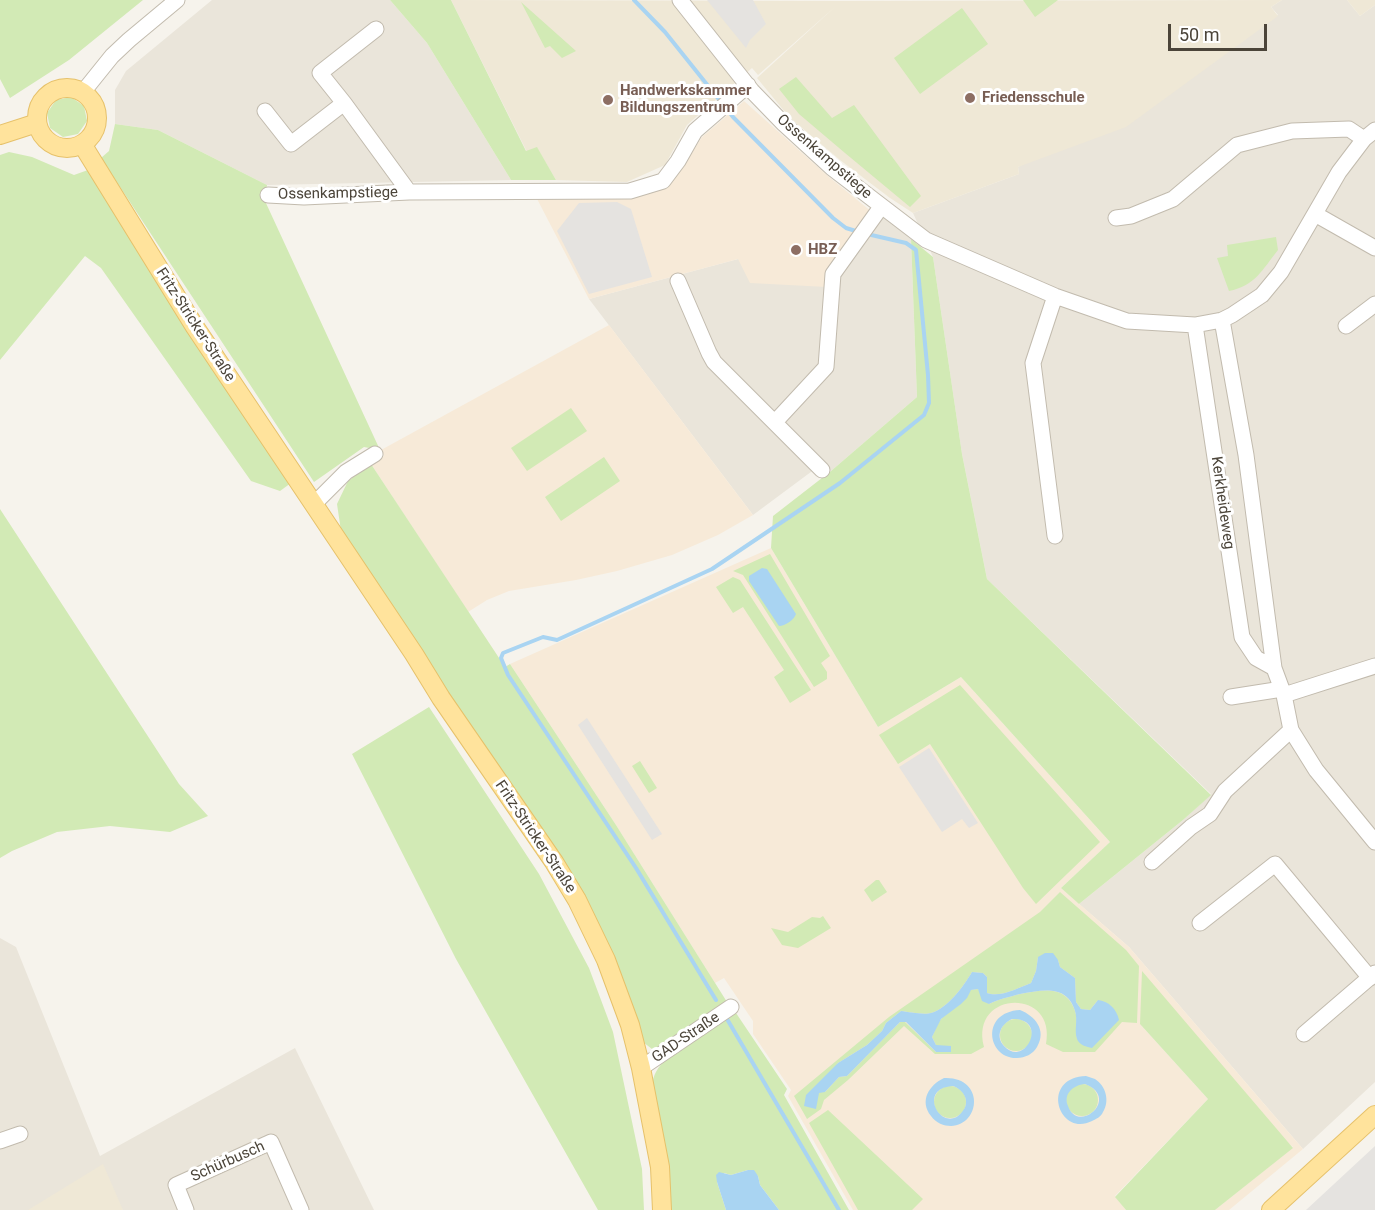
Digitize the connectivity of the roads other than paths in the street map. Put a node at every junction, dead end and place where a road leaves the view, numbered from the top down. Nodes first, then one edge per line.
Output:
1 (177, 0) edge
2 (680, 0) edge
3 (376, 29) dead end
4 (748, 86) junction
5 (83, 92) junction
6 (344, 103) junction
7 (265, 111) dead end
8 (37, 123) junction
9 (0, 135) edge
10 (1370, 135) edge
11 (82, 144) junction
12 (409, 192) junction
13 (268, 195) dead end
14 (877, 212) junction
15 (1315, 214) junction
16 (1116, 219) dead end
17 (1375, 248) edge
18 (678, 281) dead end
19 (1055, 297) junction
20 (1375, 304) edge
21 (1222, 320) junction
22 (1195, 325) junction
23 (1346, 326) dead end
24 (775, 422) junction
25 (375, 454) dead end
26 (822, 470) dead end
27 (314, 504) junction
28 (1055, 536) dead end
29 (1375, 666) edge
30 (1274, 668) junction
31 (1283, 692) junction
32 (1230, 697) dead end
33 (1291, 730) junction
34 (1375, 842) edge
35 (1152, 862) dead end
36 (1200, 923) dead end
37 (1372, 976) edge
38 (731, 1007) dead end
39 (1304, 1034) dead end
40 (641, 1068) junction
41 (1375, 1115) edge
42 (20, 1134) dead end
43 (0, 1141) edge
44 (186, 1210) edge
45 (301, 1210) edge
46 (662, 1210) edge
47 (1271, 1210) edge

1 - 5 street
2 - 4 street
3 - 6 street, Ossenkampstiege
4 - 12 street, Ossenkampstiege
4 - 14 street, Ossenkampstiege
5 - 8 main road
5 - 11 main road
6 - 7 street
6 - 12 street, Ossenkampstiege
8 - 9 main road
8 - 11 main road
10 - 15 street, Ossenkampstiege
10 - 16 street, Ossenkampstiege
11 - 27 main road, Fritz-Stricker-Straße
12 - 13 street, Ossenkampstiege
14 - 19 street, Ossenkampstiege
14 - 24 street
15 - 17 street
15 - 21 street, Ossenkampstiege
18 - 24 street
19 - 22 street, Ossenkampstiege
19 - 28 street
20 - 23 street
21 - 22 street, Ossenkampstiege
21 - 30 street, Kerkheideweg
22 - 30 street, Kerkheideweg
24 - 26 street
25 - 27 street
27 - 40 main road, Fritz-Stricker-Straße
29 - 31 street
30 - 31 street, Kerkheideweg
31 - 32 street
31 - 33 street, Kerkheideweg
33 - 34 street, Kerkheideweg
33 - 35 street
36 - 37 street
37 - 39 street
38 - 40 street, GAD-Straße
40 - 46 main road, Fritz-Stricker-Straße
41 - 47 main road
42 - 43 street
44 - 45 street, Schürbusch

